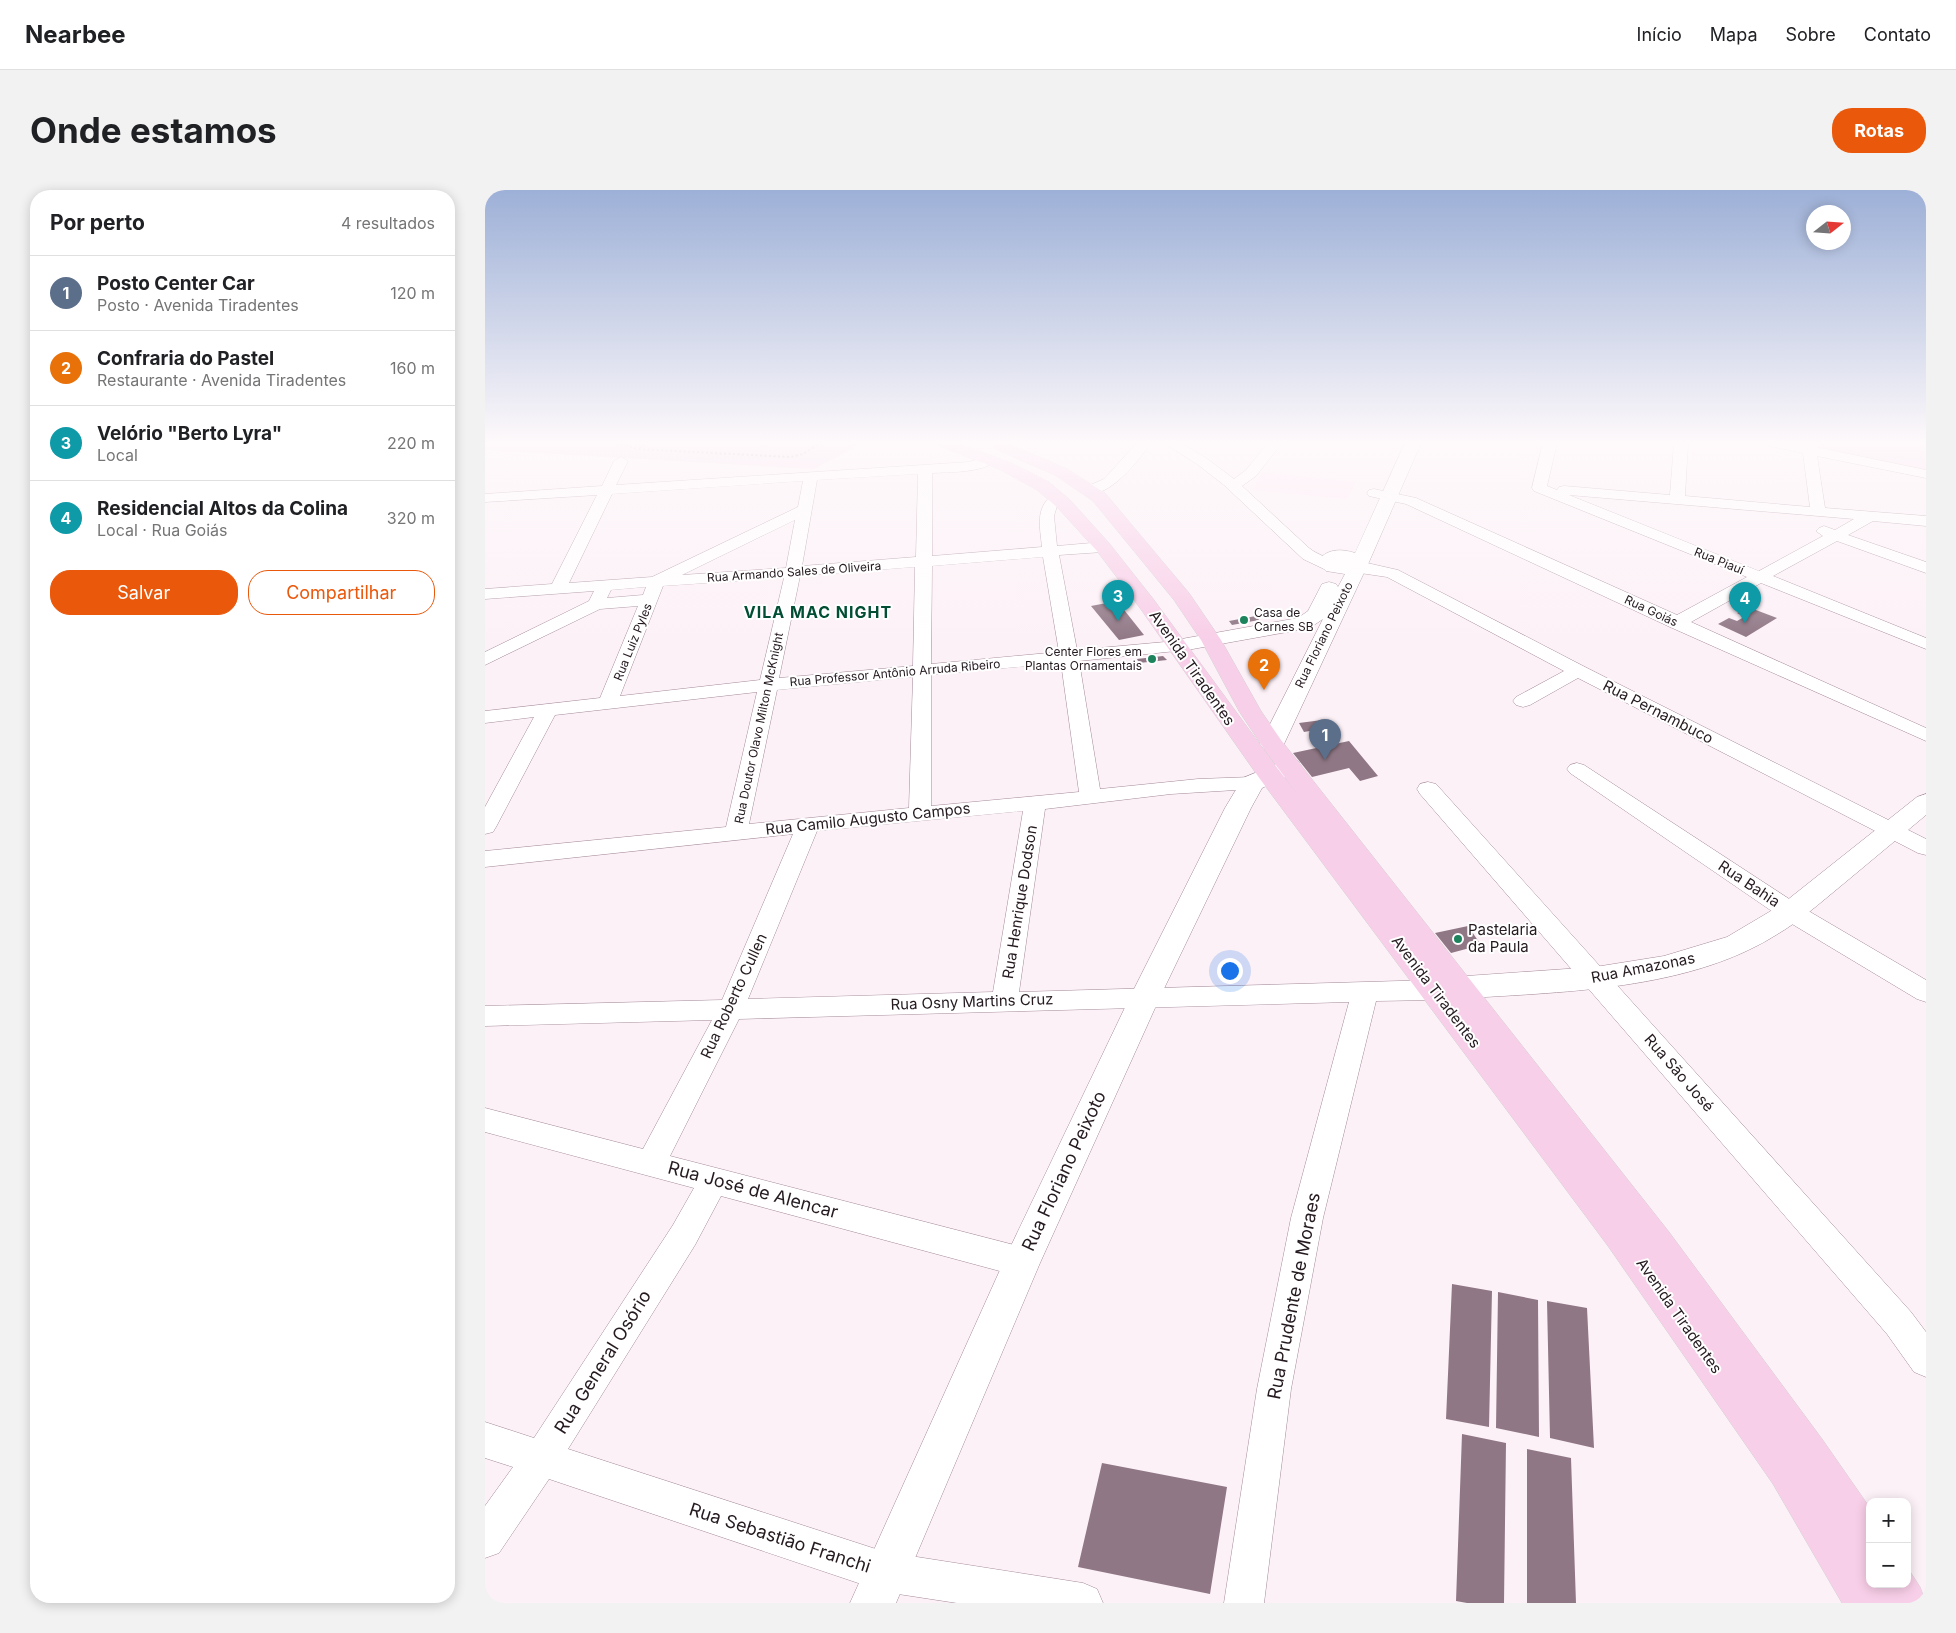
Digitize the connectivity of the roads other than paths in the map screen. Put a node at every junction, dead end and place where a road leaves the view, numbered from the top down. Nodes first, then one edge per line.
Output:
1 (597, 509) edge
2 (805, 509) joint
3 (925, 509) edge
4 (1049, 509) edge
5 (1067, 509) edge
6 (1108, 509) edge
7 (1258, 509) edge
8 (1373, 509) edge
9 (1428, 509) edge
10 (1591, 509) edge
11 (1765, 509) edge
12 (1775, 509) edge
13 (1818, 509) edge
14 (1818, 512) junction
15 (1869, 517) junction
16 (1926, 521) edge
17 (1834, 534) junction
18 (1103, 547) junction
19 (1050, 552) junction
20 (924, 562) junction
21 (1345, 562) junction
22 (1926, 568) edge
23 (793, 572) junction
24 (1758, 577) junction
25 (657, 581) junction
26 (605, 585) junction
27 (558, 588) junction
28 (485, 594) edge
29 (649, 600) junction
30 (596, 604) junction
31 (1304, 623) junction
32 (1676, 623) junction
33 (1323, 634) junction
34 (1211, 640) junction
35 (1926, 644) edge
36 (1177, 646) junction
37 (1069, 657) junction
38 (485, 659) edge
39 (921, 670) junction
40 (1578, 671) junction
41 (768, 685) junction
42 (1523, 701) dead end
43 (608, 702) junction
44 (548, 709) junction
45 (485, 717) edge
46 (1926, 735) edge
47 (1272, 744) junction
48 (1577, 769) dead end
49 (1270, 774) junction
50 (1428, 790) dead end
51 (1090, 798) junction
52 (1926, 802) edge
53 (1035, 803) junction
54 (920, 813) junction
55 (808, 826) junction
56 (485, 827) edge
57 (1891, 830) junction
58 (736, 833) junction
59 (1926, 848) edge
60 (485, 859) edge
61 (1791, 912) junction
62 (1595, 978) junction
63 (1447, 989) junction
64 (1365, 992) junction
65 (1926, 992) edge
66 (1145, 997) junction
67 (1005, 1001) junction
68 (731, 1008) junction
69 (485, 1016) edge
70 (485, 1120) edge
71 (651, 1163) junction
72 (714, 1180) junction
73 (1022, 1262) junction
74 (1926, 1360) edge
75 (485, 1440) edge
76 (541, 1459) junction
77 (485, 1539) edge
78 (1867, 1543) edge
79 (879, 1588) edge
80 (1895, 1588) edge
81 (1083, 1603) edge
82 (1244, 1603) edge
83 (1868, 1603) edge
84 (1904, 1603) edge

1 - 27 street
2 - 23 street, Rua Doutor Olavo Milton McKnight
2 - 25 street
3 - 20 street
4 - 19 street
5 - 18 main road, Avenida Tiradentes
6 - 34 main road, Avenida Tiradentes
7 - 21 street, Rua Pernambuco
8 - 21 main road, Rua Floriano Peixoto
9 - 32 street, Rua Goiás
10 - 24 street, Rua Piauí
11 - 17 street
12 - 14 street
13 - 14 street
14 - 15 street
15 - 16 street
15 - 17 street
17 - 22 street
17 - 24 street
18 - 19 street, Rua Armando Sales de Oliveira
18 - 36 main road, Avenida Tiradentes
19 - 20 street, Rua Armando Sales de Oliveira
19 - 37 street
20 - 23 street, Rua Armando Sales de Oliveira
20 - 39 street
21 - 31 main road, Rua Floriano Peixoto
21 - 33 main road, Rua Floriano Peixoto
21 - 40 street, Rua Pernambuco
23 - 25 street, Rua Armando Sales de Oliveira
23 - 41 street, Rua Doutor Olavo Milton McKnight
24 - 32 street
24 - 35 street, Rua Piauí
25 - 26 street, Rua Armando Sales de Oliveira
25 - 29 street, Rua Luiz Pyles
26 - 27 street, Rua Armando Sales de Oliveira
26 - 30 street
27 - 28 street, Rua Armando Sales de Oliveira
29 - 30 street
29 - 43 street, Rua Luiz Pyles
30 - 38 street
31 - 33 main road
31 - 34 main road, Rua Professor Antônio Arruda Ribeiro
32 - 46 street, Rua Goiás
33 - 47 main road, Rua Floriano Peixoto
34 - 36 main road, Rua Professor Antônio Arruda Ribeiro
34 - 47 main road, Avenida Tiradentes
36 - 37 street, Rua Professor Antônio Arruda Ribeiro
36 - 49 main road, Avenida Tiradentes
37 - 39 street, Rua Professor Antônio Arruda Ribeiro
37 - 51 street
39 - 41 street, Rua Professor Antônio Arruda Ribeiro
39 - 54 street
40 - 42 street
40 - 57 street, Rua Pernambuco
41 - 43 street, Rua Professor Antônio Arruda Ribeiro
41 - 58 street, Rua Doutor Olavo Milton McKnight
43 - 44 street, Rua Professor Antônio Arruda Ribeiro
44 - 45 street, Rua Professor Antônio Arruda Ribeiro
44 - 56 street
47 - 49 main road, Avenida Tiradentes
48 - 61 street, Rua Bahia
49 - 51 street, Rua Camilo Augusto Campos
49 - 63 main road, Avenida Tiradentes
49 - 66 main road, Rua Floriano Peixoto
50 - 62 street, Rua São José
51 - 53 street, Rua Camilo Augusto Campos
52 - 57 main road, Rua Amazonas
53 - 54 street, Rua Camilo Augusto Campos
53 - 67 street, Rua Henrique Dodson
54 - 55 street, Rua Camilo Augusto Campos
55 - 58 street, Rua Camilo Augusto Campos
55 - 68 street, Rua Roberto Cullen
57 - 59 street, Rua Pernambuco
57 - 61 main road, Rua Amazonas
58 - 60 street, Rua Camilo Augusto Campos
61 - 62 main road, Rua Amazonas
61 - 65 street, Rua Bahia
62 - 63 main road, Rua Amazonas
62 - 74 street, Rua São José
63 - 64 street, Rua Osny Martins Cruz
63 - 78 main road, Avenida Tiradentes
63 - 83 main road, Avenida Tiradentes
64 - 66 street, Rua Osny Martins Cruz
64 - 82 street, Rua Prudente de Moraes
66 - 67 street, Rua Osny Martins Cruz
66 - 73 main road, Rua Floriano Peixoto
67 - 68 street, Rua Osny Martins Cruz
68 - 69 street, Rua Osny Martins Cruz
68 - 71 street, Rua Roberto Cullen
70 - 71 street, Rua José de Alencar
71 - 72 street, Rua José de Alencar
72 - 73 street, Rua José de Alencar
72 - 76 street, Rua General Osório
73 - 79 main road, Rua Floriano Peixoto
75 - 76 street, Rua Sebastião Franchi
76 - 77 street, Rua General Osório
76 - 79 street, Rua Sebastião Franchi
79 - 81 street, Rua Sebastião Franchi
80 - 84 main road

